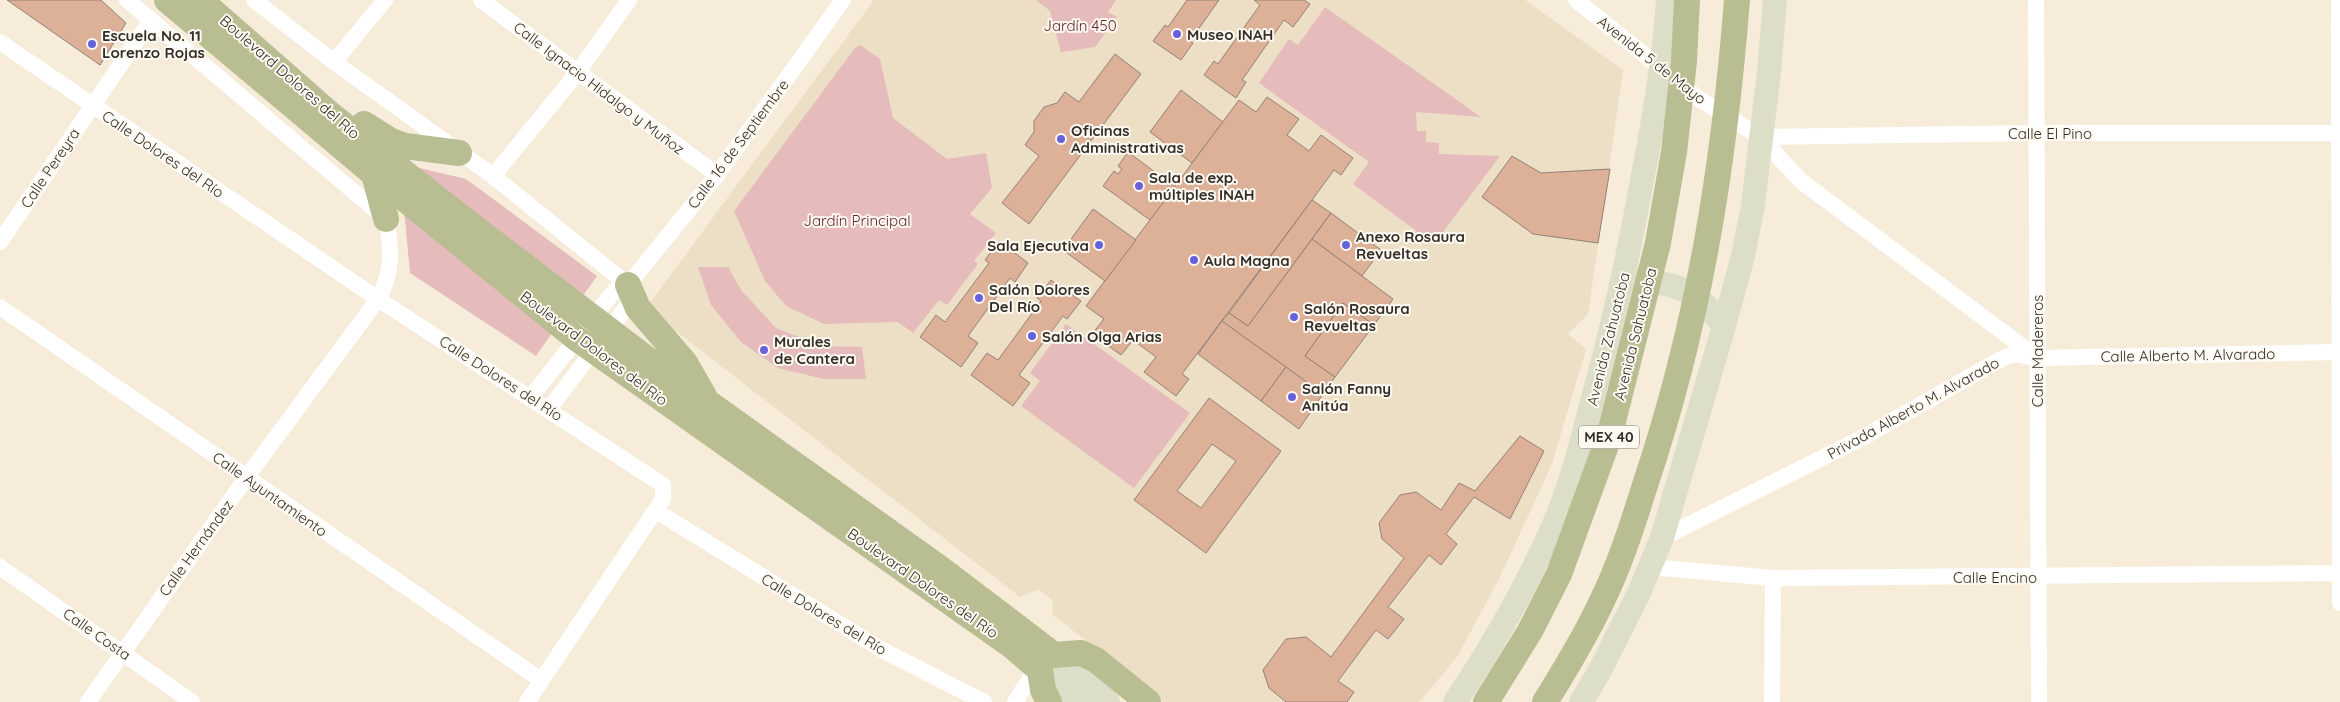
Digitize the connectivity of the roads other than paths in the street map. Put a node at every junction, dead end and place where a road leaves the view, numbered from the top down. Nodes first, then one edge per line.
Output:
1 (127, 0) edge
2 (167, 0) edge
3 (200, 0) edge
4 (254, 0) edge
5 (385, 0) edge
6 (481, 0) edge
7 (629, 0) edge
8 (843, 0) edge
9 (1576, 0) edge
10 (1668, 0) edge
11 (1687, 0) edge
12 (1737, 0) edge
13 (1775, 0) edge
14 (2036, 0) edge
15 (2339, 0) edge
16 (151, 20) junction
17 (0, 42) edge
18 (334, 62) junction
19 (1661, 68) junction
20 (578, 72) junction
21 (92, 106) junction
22 (331, 115) junction
23 (2037, 133) junction
24 (2339, 133) edge
25 (1760, 137) junction
26 (459, 153) junction
27 (374, 174) junction
28 (717, 175) junction
29 (493, 176) junction
30 (386, 219) junction
31 (0, 242) edge
32 (1624, 280) junction
33 (628, 285) junction
34 (378, 299) junction
35 (0, 307) edge
36 (1724, 326) junction
37 (593, 335) junction
38 (2339, 352) edge
39 (2036, 358) junction
40 (531, 398) junction
41 (709, 403) junction
42 (549, 409) junction
43 (246, 478) junction
44 (656, 511) junction
45 (1662, 538) junction
46 (0, 567) edge
47 (1651, 567) junction
48 (2340, 574) edge
49 (2039, 577) junction
50 (1772, 578) junction
51 (2340, 603) edge
52 (122, 651) junction
53 (1044, 664) junction
54 (541, 680) junction
55 (88, 702) edge
56 (192, 702) edge
57 (526, 702) edge
58 (984, 702) edge
59 (1015, 702) edge
60 (1049, 702) edge
61 (1077, 702) edge
62 (1108, 702) edge
63 (1148, 702) edge
64 (1456, 702) edge
65 (1486, 702) edge
66 (1545, 702) edge
67 (1581, 702) edge
68 (1772, 702) edge
69 (2039, 702) edge

1 - 16 street
2 - 27 main road, Boulevard Dolores del Río
3 - 22 main road, Boulevard Dolores del Río
4 - 18 street
5 - 18 street
6 - 20 street, Calle Ignacio Hidalgo y Muñoz
7 - 20 street
8 - 28 street, Calle 16 de Septiembre
9 - 19 street, Avenida 5 de Mayo
10 - 19 street
11 - 65 main road, Avenida Sahuatoba / MEX 40
12 - 66 main road, MEX 40
13 - 25 street
14 - 23 street, Calle Madereros
15 - 24 street
16 - 21 street, Calle Pereyra
16 - 30 street
17 - 21 street, Calle Dolores del Río
18 - 26 street
19 - 25 street, Avenida 5 de Mayo
19 - 32 street, Avenida Zahuatoba
20 - 28 street, Calle Ignacio Hidalgo y Muñoz
20 - 29 street
21 - 31 street, Calle Pereyra
21 - 34 street, Calle Dolores del Río
22 - 26 main road
22 - 37 main road, Boulevard Dolores del Río
23 - 24 street, Calle El Pino
23 - 25 street, Calle El Pino
23 - 39 street, Calle Madereros
24 - 38 street
25 - 36 street
25 - 39 street, Privada Alberto M. Alvarado
26 - 29 street
27 - 30 main road
27 - 37 main road, Boulevard Dolores del Río
28 - 33 street, Calle 16 de Septiembre
29 - 33 street
30 - 34 street, Calle Hernández
32 - 36 street
32 - 64 street, Avenida Zahuatoba
33 - 37 street
33 - 41 main road
34 - 40 street, Calle Dolores del Río
34 - 43 street, Calle Hernández
35 - 43 street, Calle Ayuntamiento
36 - 45 street
37 - 40 street
37 - 41 main road, Boulevard Dolores del Río
37 - 42 street
37 - 53 main road, Boulevard Dolores del Río
38 - 39 street, Calle Alberto M. Alvarado
38 - 48 street
39 - 45 street, Privada Alberto M. Alvarado
39 - 49 street, Calle Madereros
40 - 42 street, Calle Dolores del Río
41 - 53 main road, Boulevard Dolores del Río
42 - 44 street, Calle Dolores del Río
43 - 52 street, Calle Hernández
43 - 54 street, Calle Ayuntamiento
44 - 54 street
44 - 58 street, Calle Dolores del Río
45 - 47 street
46 - 52 street, Calle Costa
47 - 50 street, Calle Encino
47 - 67 street
48 - 49 street, Calle Encino
48 - 51 street
49 - 50 street, Calle Encino
49 - 69 street, Calle Madereros
50 - 68 street
52 - 55 street, Calle Hernández
52 - 56 street, Calle Costa
53 - 59 street
53 - 60 main road
53 - 61 street
53 - 62 street
53 - 63 main road
54 - 57 street

